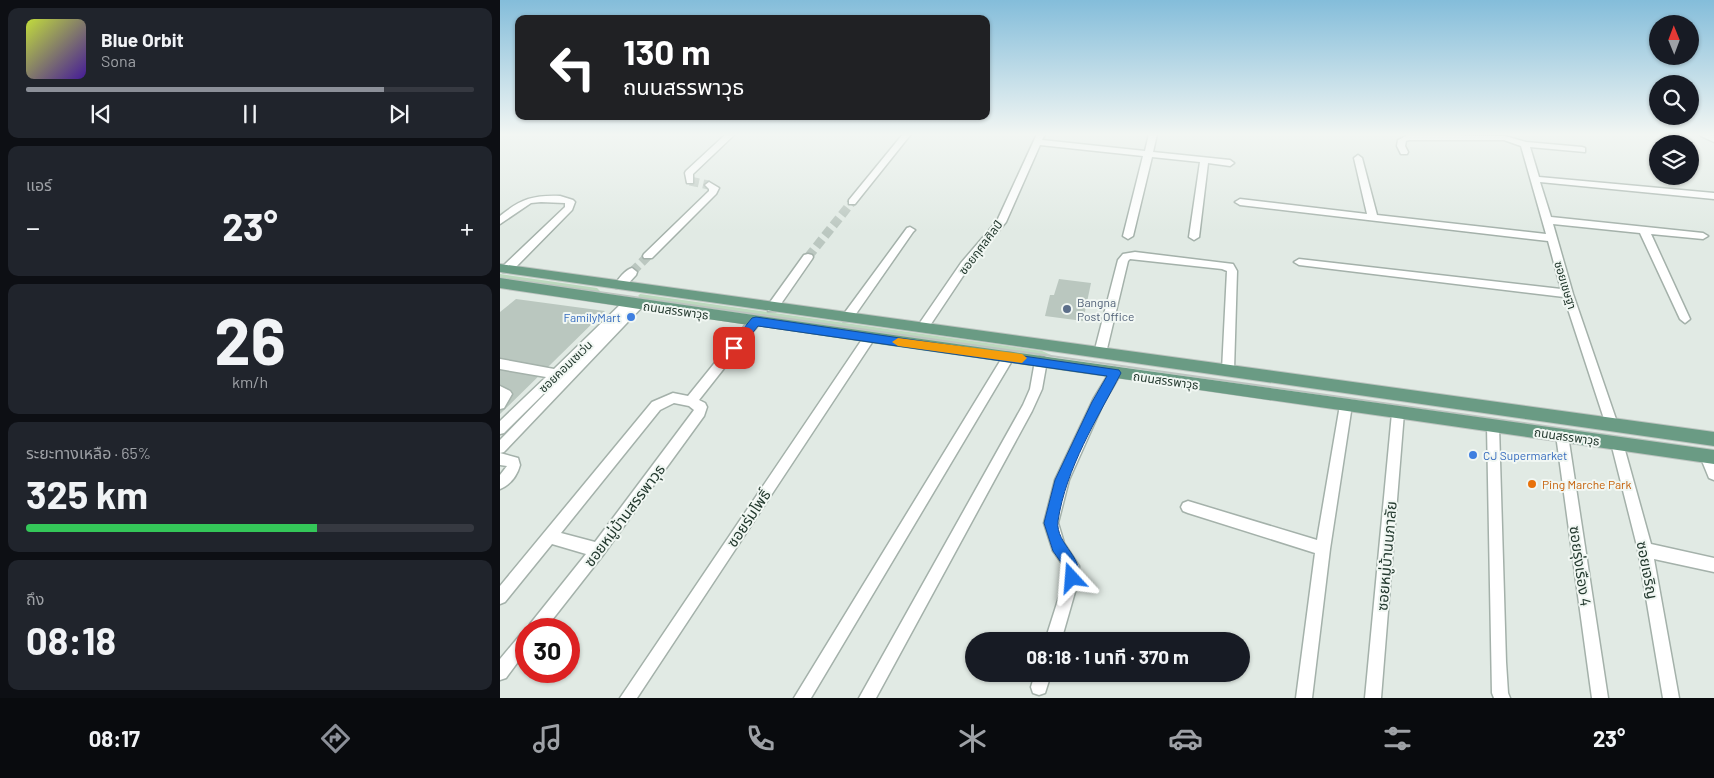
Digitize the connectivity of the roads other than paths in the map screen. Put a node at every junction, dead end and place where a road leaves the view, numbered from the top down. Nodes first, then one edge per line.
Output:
1 (697, 167) edge
2 (881, 167) edge
3 (1026, 167) edge
4 (1145, 167) edge
5 (1203, 167) edge
6 (1360, 167) edge
7 (1531, 167) edge
8 (1535, 179) junction
9 (690, 181) dead end
10 (709, 185) dead end
11 (1714, 196) edge
12 (852, 202) tunnel mouth
13 (1240, 202) dead end
14 (1373, 218) junction
15 (1547, 220) junction
16 (500, 221) edge
17 (910, 230) dead end
18 (1644, 230) junction
19 (1128, 236) dead end
20 (1703, 236) dead end
21 (1194, 237) dead end
22 (1552, 238) junction
23 (648, 256) tunnel mouth
24 (808, 257) tunnel mouth
25 (1299, 262) dead end
26 (504, 268) edge
27 (632, 272) tunnel mouth
28 (500, 282) edge
29 (620, 285) junction
30 (1568, 294) junction
31 (607, 300) junction
32 (634, 304) junction
33 (772, 308) junction
34 (847, 318) junction
35 (1685, 319) dead end
36 (756, 321) junction
37 (923, 327) junction
38 (869, 338) junction
39 (1075, 348) junction
40 (1100, 353) junction
41 (1009, 356) junction
42 (1041, 362) junction
43 (500, 364) edge
44 (1071, 366) junction
45 (1228, 370) junction
46 (1115, 373) junction
47 (553, 377) junction
48 (500, 391) edge
49 (692, 402) junction
50 (500, 404) edge
51 (1346, 405) junction
52 (1398, 413) junction
53 (1612, 425) junction
54 (1493, 426) junction
55 (500, 429) edge
56 (1562, 435) junction
57 (1714, 439) edge
58 (1617, 444) junction
59 (500, 448) edge
60 (1710, 457) edge
61 (500, 459) edge
62 (1714, 474) edge
63 (500, 483) edge
64 (1188, 507) dead end
65 (550, 536) junction
66 (1324, 549) junction
67 (598, 550) junction
68 (1645, 550) junction
69 (1714, 565) edge
70 (500, 597) edge
71 (544, 618) edge
72 (1056, 632) edge
73 (515, 653) edge
74 (500, 672) edge
75 (628, 698) edge
76 (802, 698) edge
77 (867, 698) edge
78 (1304, 698) edge
79 (1373, 698) edge
80 (1502, 698) edge
81 (1600, 698) edge
82 (1672, 698) edge

1 - 9 street
2 - 12 street
3 - 37 street, ซอยกุศลศิลป์
4 - 19 street
5 - 21 street
6 - 14 street
7 - 8 street, ซอยเชษฐา
8 - 11 street
8 - 15 street, ซอยเชษฐา
10 - 23 street
13 - 14 street
14 - 22 street
15 - 18 street
15 - 22 street, ซอยเชษฐา
16 - 26 street
17 - 34 street
18 - 20 street
18 - 35 street
22 - 30 street, ซอยเชษฐา
24 - 33 lane
25 - 30 street
26 - 29 main road, ถนนสรรพาวุธ
27 - 29 street
28 - 31 main road, ถนนสรรพาวุธ
29 - 31 main road
29 - 33 main road, ถนนสรรพาวุธ
30 - 53 street, ซอยเชษฐา
31 - 32 main road, ถนนสรรพาวุธ
32 - 36 main road, ถนนสรรพาวุธ
32 - 47 street, ซอยคอมเซเว่น
32 - 59 street
33 - 34 main road, ถนนสรรพาวุธ
34 - 37 main road, ถนนสรรพาวุธ
36 - 38 main road, ถนนสรรพาวุธ
36 - 49 street
37 - 39 main road, ถนนสรรพาวุธ
38 - 41 main road, ถนนสรรพาวุธ
38 - 75 street, ซอยร่มโพธิ์
39 - 40 main road, ถนนสรรพาวุธ
39 - 44 main road
40 - 45 main road, ถนนสรรพาวุธ
40 - 45 street
41 - 42 main road, ถนนสรรพาวุธ
41 - 76 street
42 - 44 main road, ถนนสรรพาวุธ
42 - 77 street
43 - 47 street
44 - 46 main road, ถนนสรรพาวุธ
45 - 53 main road, ถนนสรรพาวุธ
46 - 51 main road, ถนนสรรพาวุธ
46 - 72 street
47 - 55 street, ซอยคอมเซเว่น
48 - 50 street
49 - 65 street
49 - 67 street, ซอยหมู่บ้านสรรพาวุธ
51 - 52 main road, ถนนสรรพาวุธ
51 - 66 street
52 - 54 main road, ถนนสรรพาวุธ
52 - 79 street, ซอยหมู่บ้านนภาลัย
53 - 57 main road, ถนนสรรพาวุธ
53 - 58 main road
54 - 56 main road, ถนนสรรพาวุธ
54 - 80 street
56 - 58 main road, ถนนสรรพาวุธ
56 - 81 street, ซอยรุ่งเรือง 4
58 - 60 main road, ถนนสรรพาวุธ
58 - 68 street, ซอยเจริญ
60 - 62 street
61 - 63 street
64 - 66 street
65 - 67 street
65 - 70 street
66 - 78 street
67 - 71 street, ซอยหมู่บ้านสรรพาวุธ
68 - 69 street
68 - 82 street, ซอยเจริญ
73 - 74 street

